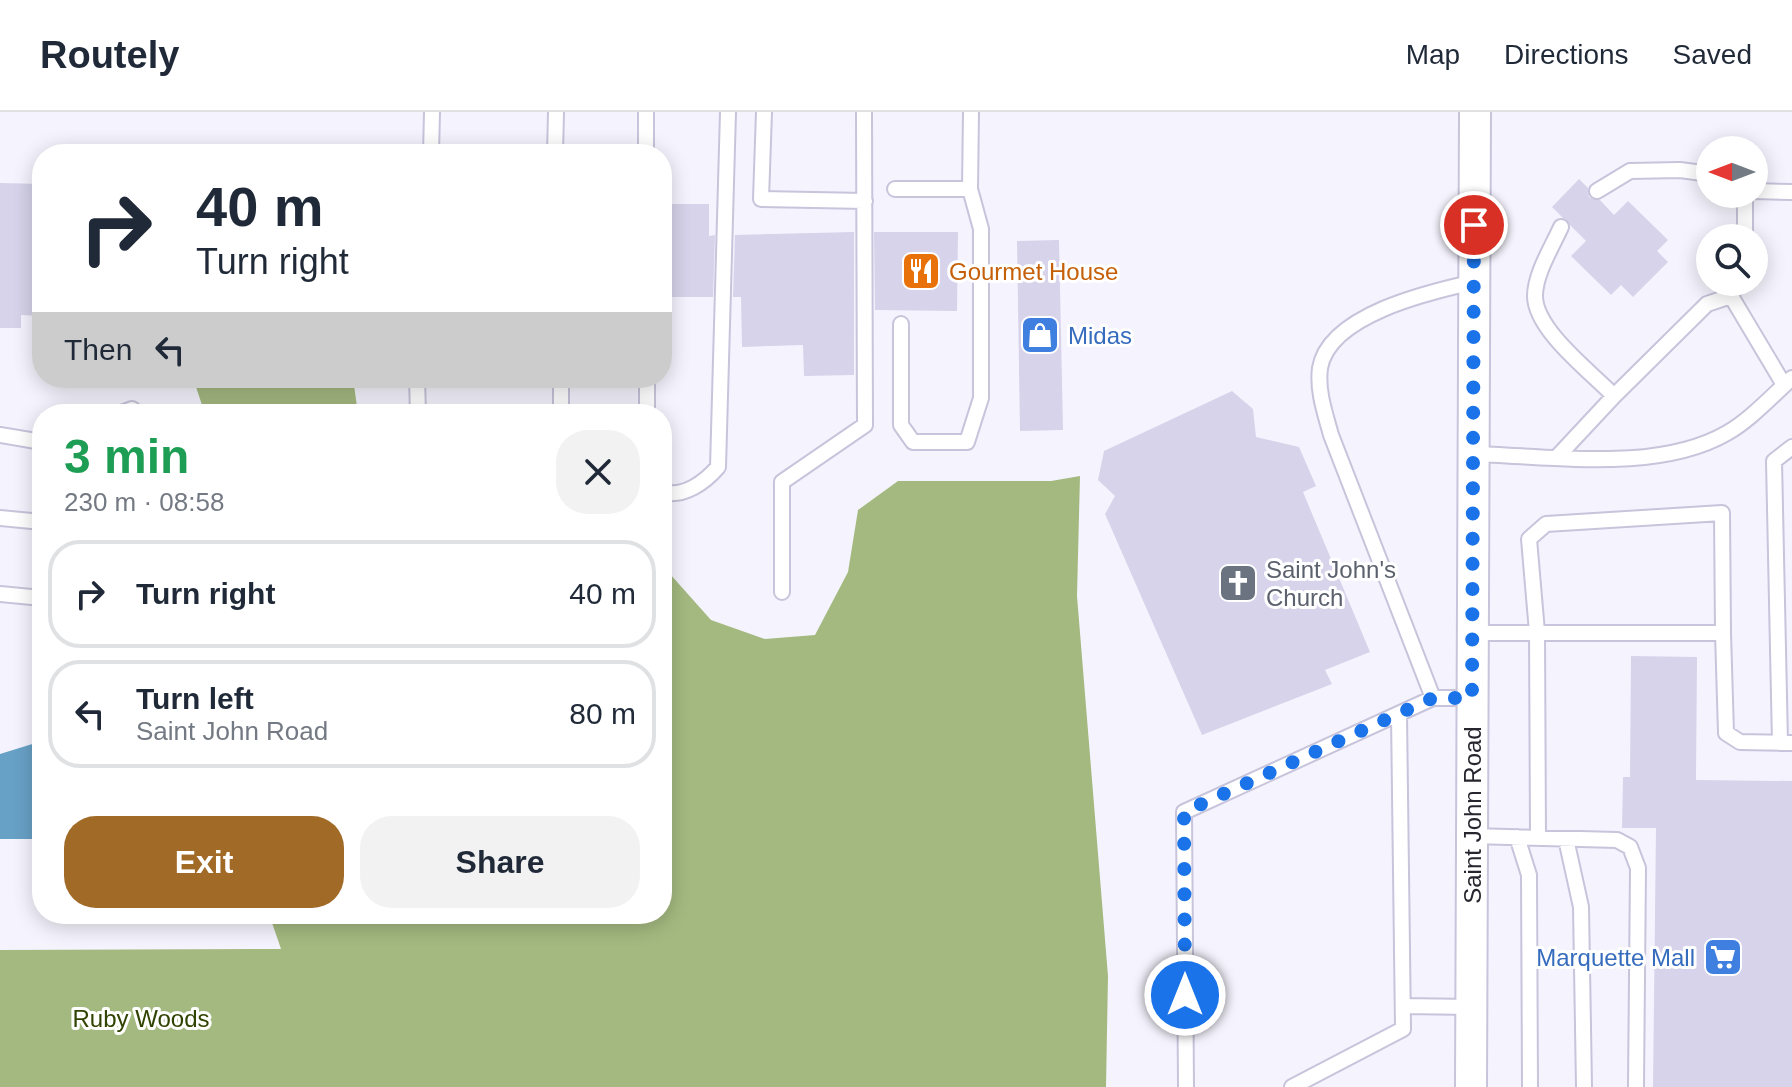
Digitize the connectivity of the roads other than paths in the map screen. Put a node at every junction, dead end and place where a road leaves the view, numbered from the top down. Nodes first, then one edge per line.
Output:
1 (432, 112) edge
2 (556, 112) edge
3 (646, 112) edge
4 (728, 112) edge
5 (764, 112) edge
6 (864, 112) edge
7 (971, 112) edge
8 (1475, 112) edge
9 (431, 144) edge
10 (555, 144) edge
11 (646, 144) edge
12 (1696, 171) edge
13 (895, 189) dead end
14 (970, 189) junction
15 (1597, 191) dead end
16 (1768, 191) edge
17 (1792, 192) edge
18 (865, 201) junction
19 (1561, 227) dead end
20 (1474, 282) junction
21 (1731, 296) joint
22 (901, 324) dead end
23 (1788, 381) edge
24 (1614, 396) junction
25 (0, 435) edge
26 (32, 440) edge
27 (1792, 447) edge
28 (1473, 454) junction
29 (1558, 456) junction
30 (672, 493) edge
31 (0, 518) edge
32 (32, 521) edge
33 (782, 592) dead end
34 (0, 594) edge
35 (32, 597) edge
36 (1537, 632) junction
37 (1473, 633) junction
38 (1723, 633) junction
39 (1433, 698) junction
40 (1472, 698) junction
41 (1399, 714) junction
42 (1786, 743) edge
43 (1472, 836) junction
44 (1517, 837) junction
45 (1538, 838) junction
46 (1566, 839) junction
47 (1403, 1006) junction
48 (1471, 1007) junction
49 (1186, 1087) edge
50 (1292, 1087) edge
51 (1471, 1087) edge
52 (1530, 1087) edge
53 (1584, 1087) edge
54 (1636, 1087) edge

1 - 9 lane
2 - 10 lane
3 - 11 lane
4 - 30 lane
5 - 18 lane
6 - 18 lane
7 - 14 lane
8 - 20 street, Saint John Road
12 - 15 lane
13 - 14 lane
14 - 22 lane
16 - 17 lane
18 - 33 lane
19 - 24 lane
20 - 28 street, Saint John Road
20 - 39 lane
21 - 23 lane
21 - 24 lane
23 - 29 lane
24 - 29 lane
25 - 26 lane
27 - 42 lane
28 - 29 lane
28 - 37 street, Saint John Road
31 - 32 lane
34 - 35 lane
36 - 37 lane
36 - 38 lane
36 - 38 lane
36 - 45 lane
37 - 40 street, Saint John Road
38 - 42 lane
39 - 40 lane
39 - 41 lane
40 - 43 street, Saint John Road
41 - 47 lane
41 - 49 lane
43 - 44 lane
43 - 48 street, Saint John Road
44 - 45 lane
44 - 52 lane
45 - 46 lane
46 - 53 lane
46 - 54 lane
47 - 48 lane
47 - 50 lane
48 - 51 street, Saint John Road

